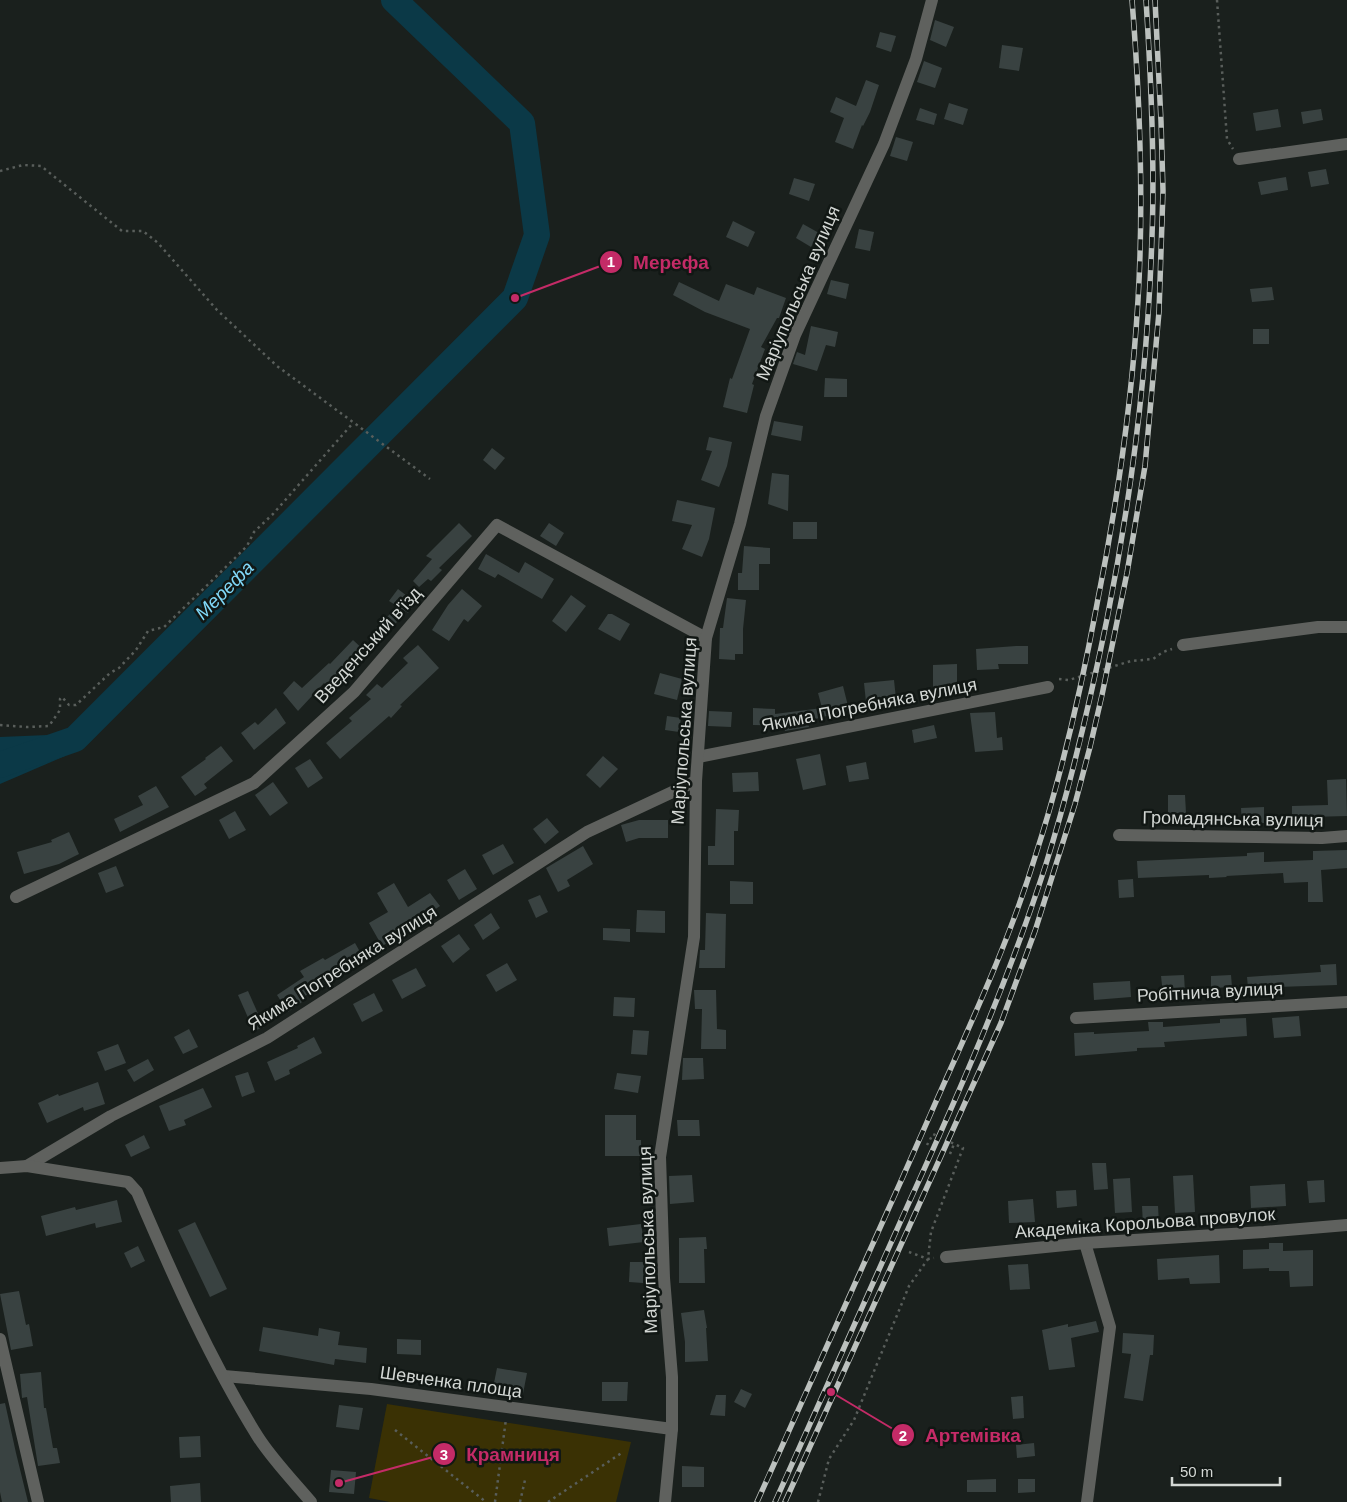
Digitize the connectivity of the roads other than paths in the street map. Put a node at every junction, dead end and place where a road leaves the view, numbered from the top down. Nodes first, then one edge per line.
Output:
1 (932, 0) edge
2 (1347, 144) edge
3 (1239, 159) road end
4 (1347, 627) edge
5 (706, 638) junction
6 (1183, 645) road end
7 (1048, 687) road end
8 (698, 757) junction
9 (696, 781) junction
10 (1120, 835) dead end
11 (1347, 836) edge
12 (16, 897) dead end
13 (1347, 1002) edge
14 (1076, 1018) dead end
15 (27, 1166) junction
16 (0, 1168) edge
17 (1347, 1225) edge
18 (1085, 1242) junction
19 (946, 1257) dead end
20 (0, 1339) edge
21 (224, 1376) junction
22 (672, 1429) junction
23 (38, 1502) edge
24 (311, 1502) edge
25 (665, 1502) edge
26 (1087, 1502) edge

1 - 5 street, Маріупольська вулиця
2 - 3 street
4 - 6 street
5 - 8 street, Маріупольська вулиця
5 - 12 street, Введенський в'їзд
7 - 8 street, Якима Погребняка вулиця
8 - 9 street, Маріупольська вулиця
9 - 15 street, Якима Погребняка вулиця
9 - 22 street, Маріупольська вулиця
10 - 11 street, Громадянська вулиця
13 - 14 street, Робітнича вулиця
15 - 16 street, Якима Погребняка вулиця
15 - 21 street
17 - 18 street, Академіка Корольова провулок
18 - 19 street, Академіка Корольова провулок
18 - 26 street
20 - 23 street
21 - 22 street, Шевченка площа
21 - 24 street
22 - 25 street, Маріупольська вулиця

